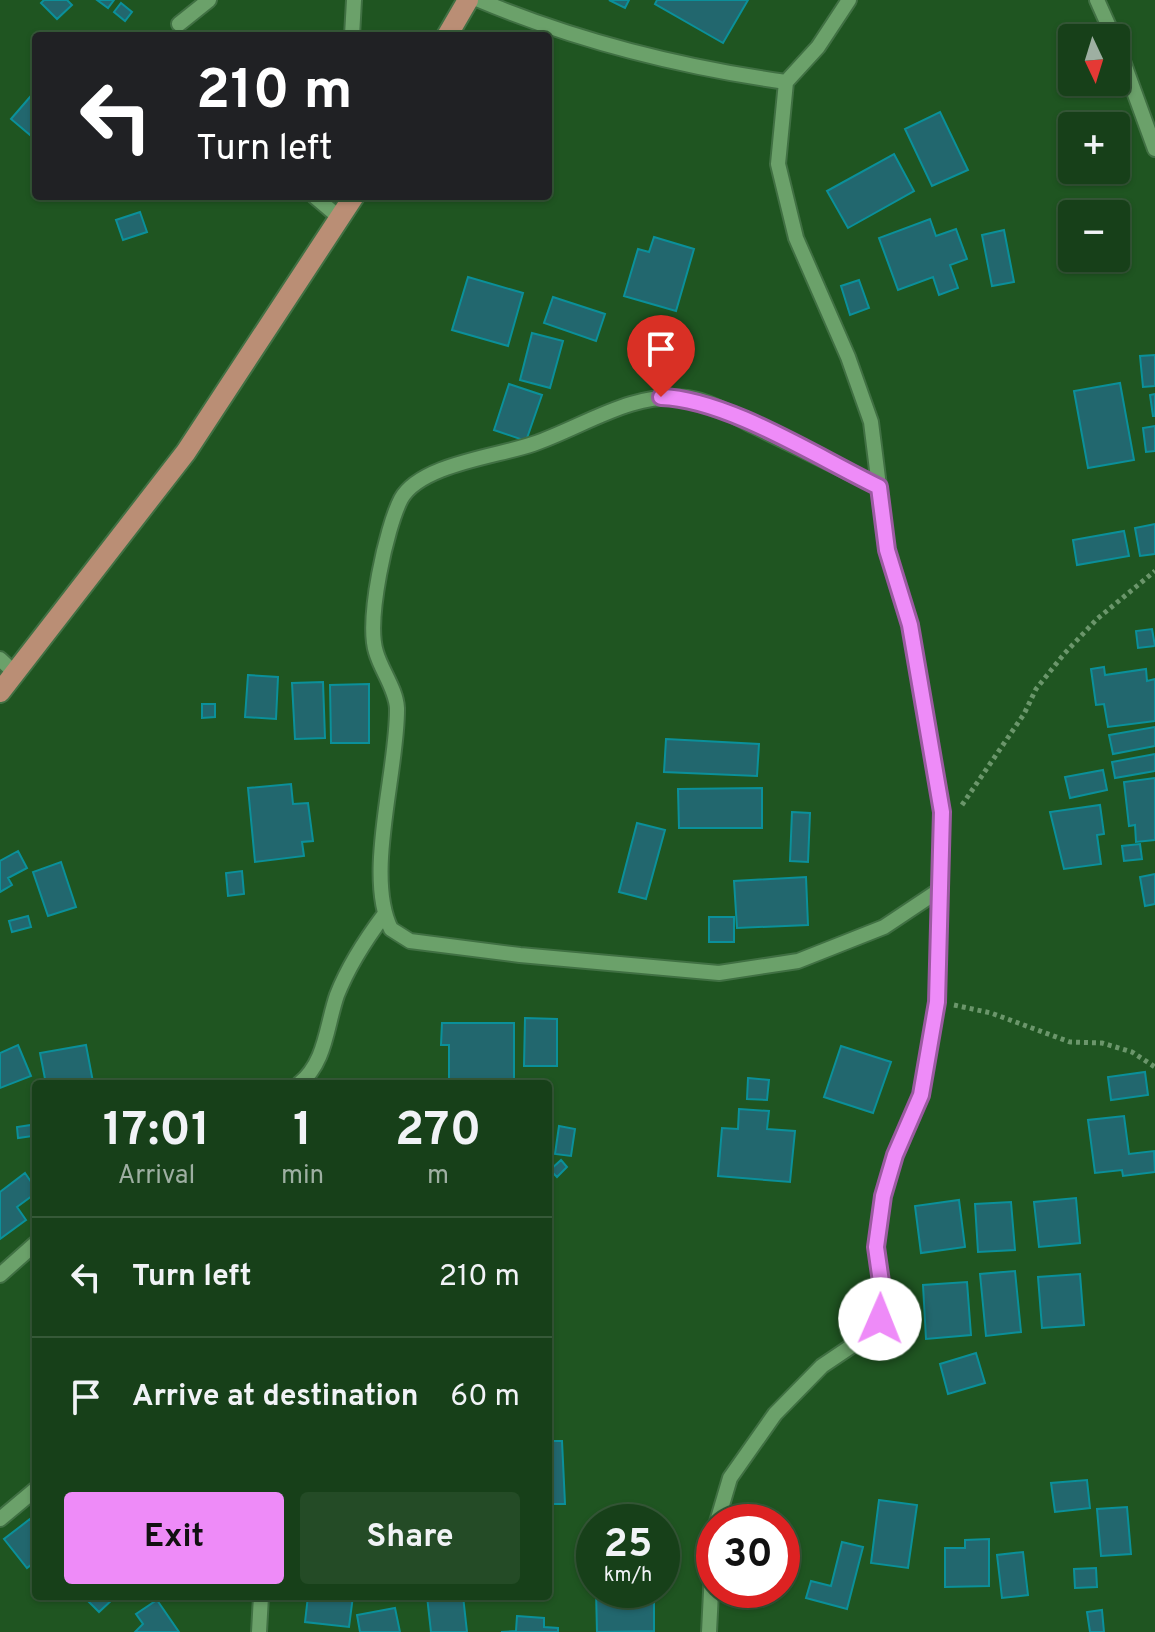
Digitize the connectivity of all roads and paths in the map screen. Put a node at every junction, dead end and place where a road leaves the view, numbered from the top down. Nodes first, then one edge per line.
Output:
1 (209, 0) edge
2 (354, 0) edge
3 (468, 0) edge
4 (479, 0) edge
5 (849, 0) edge
6 (1097, 0) edge
7 (179, 24) dead end
8 (1108, 24) edge
9 (352, 32) edge
10 (449, 32) edge
11 (1130, 81) edge
12 (786, 82) junction
13 (1155, 149) edge
14 (319, 200) edge
15 (352, 200) edge
16 (341, 219) junction
17 (879, 487) junction
18 (1155, 571) edge
19 (0, 659) edge
20 (16, 674) junction
21 (0, 692) edge
22 (942, 841) junction
23 (941, 889) junction
24 (384, 915) junction
25 (937, 1002) junction
26 (1155, 1067) edge
27 (303, 1080) edge
28 (32, 1247) edge
29 (0, 1275) edge
30 (32, 1492) edge
31 (722, 1504) edge
32 (0, 1519) edge
33 (261, 1600) edge
34 (710, 1608) edge
35 (259, 1632) edge
36 (709, 1632) edge

1 - 7 street
2 - 9 street
3 - 10 main road
4 - 12 street
5 - 12 street
6 - 8 street
11 - 13 street
12 - 17 street
14 - 16 street
15 - 16 main road
16 - 20 main road
17 - 22 street
17 - 24 street
18 - 22 path
19 - 20 street
20 - 21 main road
22 - 23 street
23 - 24 street
23 - 25 street
24 - 27 street
25 - 26 path
25 - 31 street
28 - 29 street
30 - 32 street
33 - 35 street
34 - 36 street

